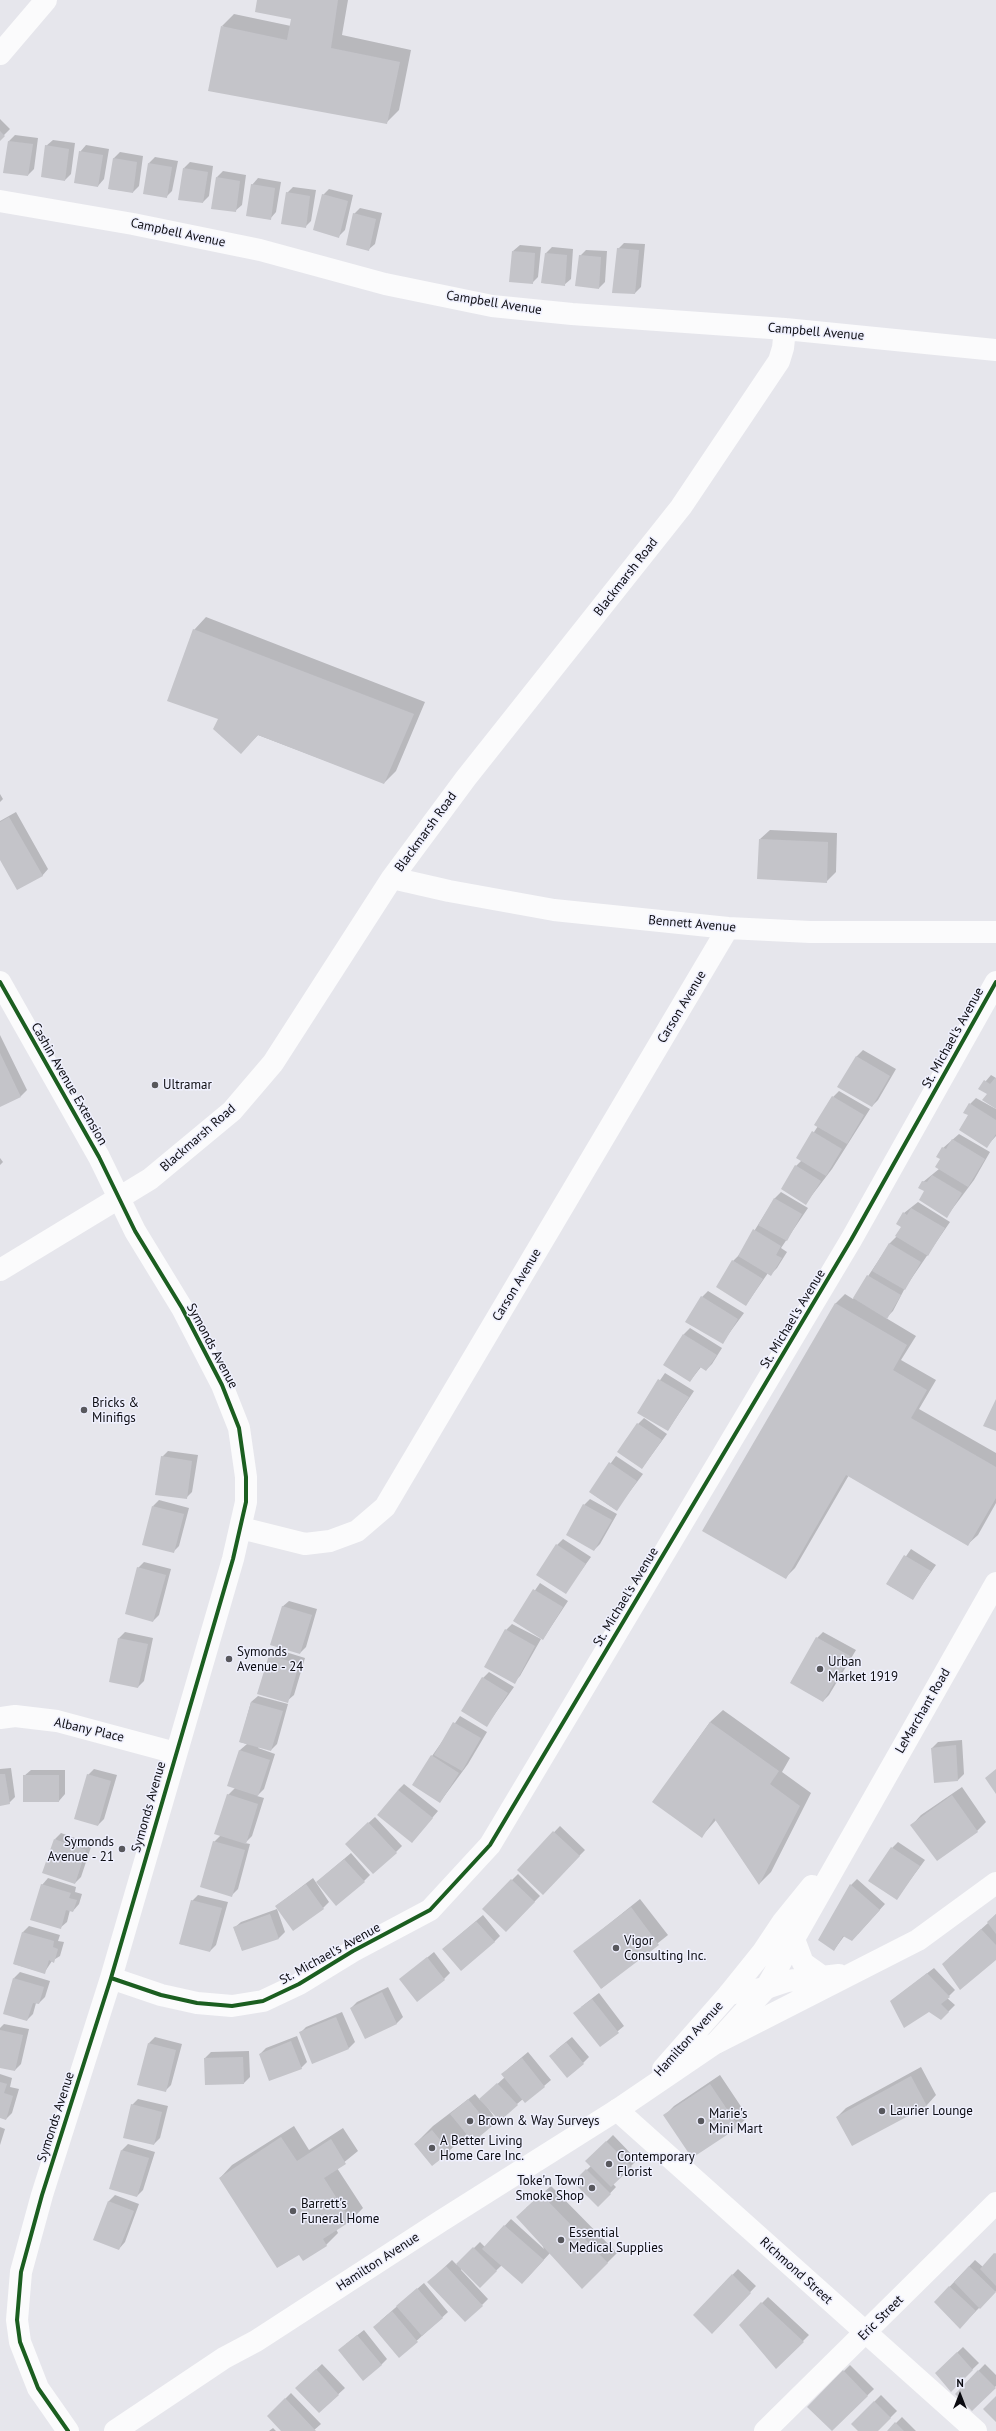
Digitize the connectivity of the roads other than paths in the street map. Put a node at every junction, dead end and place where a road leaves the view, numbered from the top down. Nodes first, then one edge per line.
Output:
1 (46, 0) edge
2 (0, 54) edge
3 (0, 202) edge
4 (785, 329) junction
5 (996, 350) edge
6 (392, 878) junction
7 (728, 928) junction
8 (996, 932) edge
9 (0, 982) edge
10 (996, 982) edge
11 (119, 1197) junction
12 (0, 1270) edge
13 (241, 1528) junction
14 (996, 1583) edge
15 (0, 1718) edge
16 (176, 1753) junction
17 (850, 1840) junction
18 (996, 1883) edge
19 (794, 1938) junction
20 (859, 1972) junction
21 (110, 1978) junction
22 (824, 1978) junction
23 (766, 1988) junction
24 (729, 1994) junction
25 (716, 2042) junction
26 (641, 2094) junction
27 (617, 2110) junction
28 (996, 2203) edge
29 (866, 2334) junction
30 (68, 2431) edge
31 (115, 2431) edge
32 (765, 2431) edge
33 (976, 2431) edge

1 - 2 street
3 - 4 street, Campbell Avenue
4 - 5 street, Campbell Avenue
4 - 6 street, Blackmarsh Road
6 - 7 street, Bennett Avenue
6 - 11 street, Blackmarsh Road
7 - 8 street, Bennett Avenue
7 - 13 street, Carson Avenue
9 - 11 street, Cashin Avenue Extension
10 - 21 street, St. Michael's Avenue
11 - 12 street, Blackmarsh Road
11 - 13 street, Symonds Avenue
13 - 16 street, Symonds Avenue
14 - 17 street, LeMarchant Road
15 - 16 street, Albany Place
16 - 21 street, Symonds Avenue
17 - 19 street, LeMarchant Road
17 - 24 street, LeMarchant Road
18 - 20 street, Hamilton Avenue
19 - 22 street
19 - 23 street, LeMarchant Road
20 - 22 street, Hamilton Avenue
20 - 25 street, Hamilton Avenue
21 - 30 street, Symonds Avenue
22 - 23 street, Hamilton Avenue
23 - 24 street, Hamilton Avenue
23 - 25 street, LeMarchant Road
24 - 26 street, Hamilton Avenue
25 - 26 street, Hamilton Avenue
26 - 27 street, Hamilton Avenue
27 - 29 street, Richmond Street
27 - 31 street, Hamilton Avenue
28 - 29 street, Eric Street
29 - 32 street, Eric Street
29 - 33 street, Richmond Street

